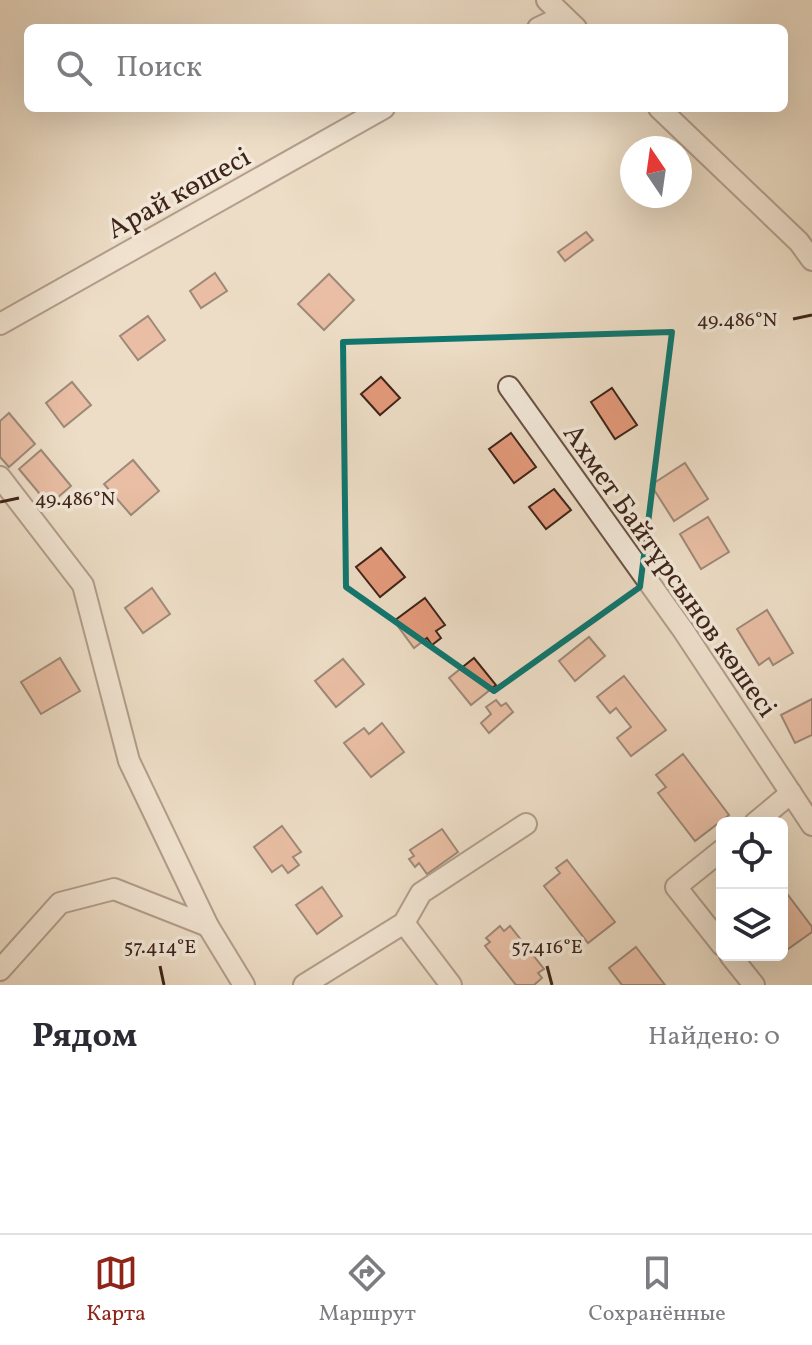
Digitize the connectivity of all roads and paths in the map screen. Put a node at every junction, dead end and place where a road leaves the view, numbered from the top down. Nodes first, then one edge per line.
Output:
1 (547, 0) edge
2 (570, 22) edge
3 (377, 112) edge
4 (663, 112) edge
5 (812, 260) edge
6 (0, 324) edge
7 (509, 387) dead end
8 (0, 477) edge
9 (791, 793) junction
10 (762, 817) edge
11 (526, 824) dead end
12 (812, 825) edge
13 (716, 855) edge
14 (404, 923) junction
15 (208, 926) junction
16 (716, 937) edge
17 (735, 961) edge
18 (0, 970) edge
19 (244, 985) edge
20 (304, 985) edge
21 (451, 985) edge
22 (754, 985) edge

1 - 2 street
3 - 6 street, Арай көшесі
4 - 5 street
7 - 9 street, Ахмет Байтұрсынов көшесі
8 - 15 street
9 - 10 street
9 - 12 street, Ахмет Байтұрсынов көшесі
11 - 14 street
13 - 16 street
14 - 20 street
14 - 21 street
15 - 18 street
15 - 19 street
17 - 22 street

